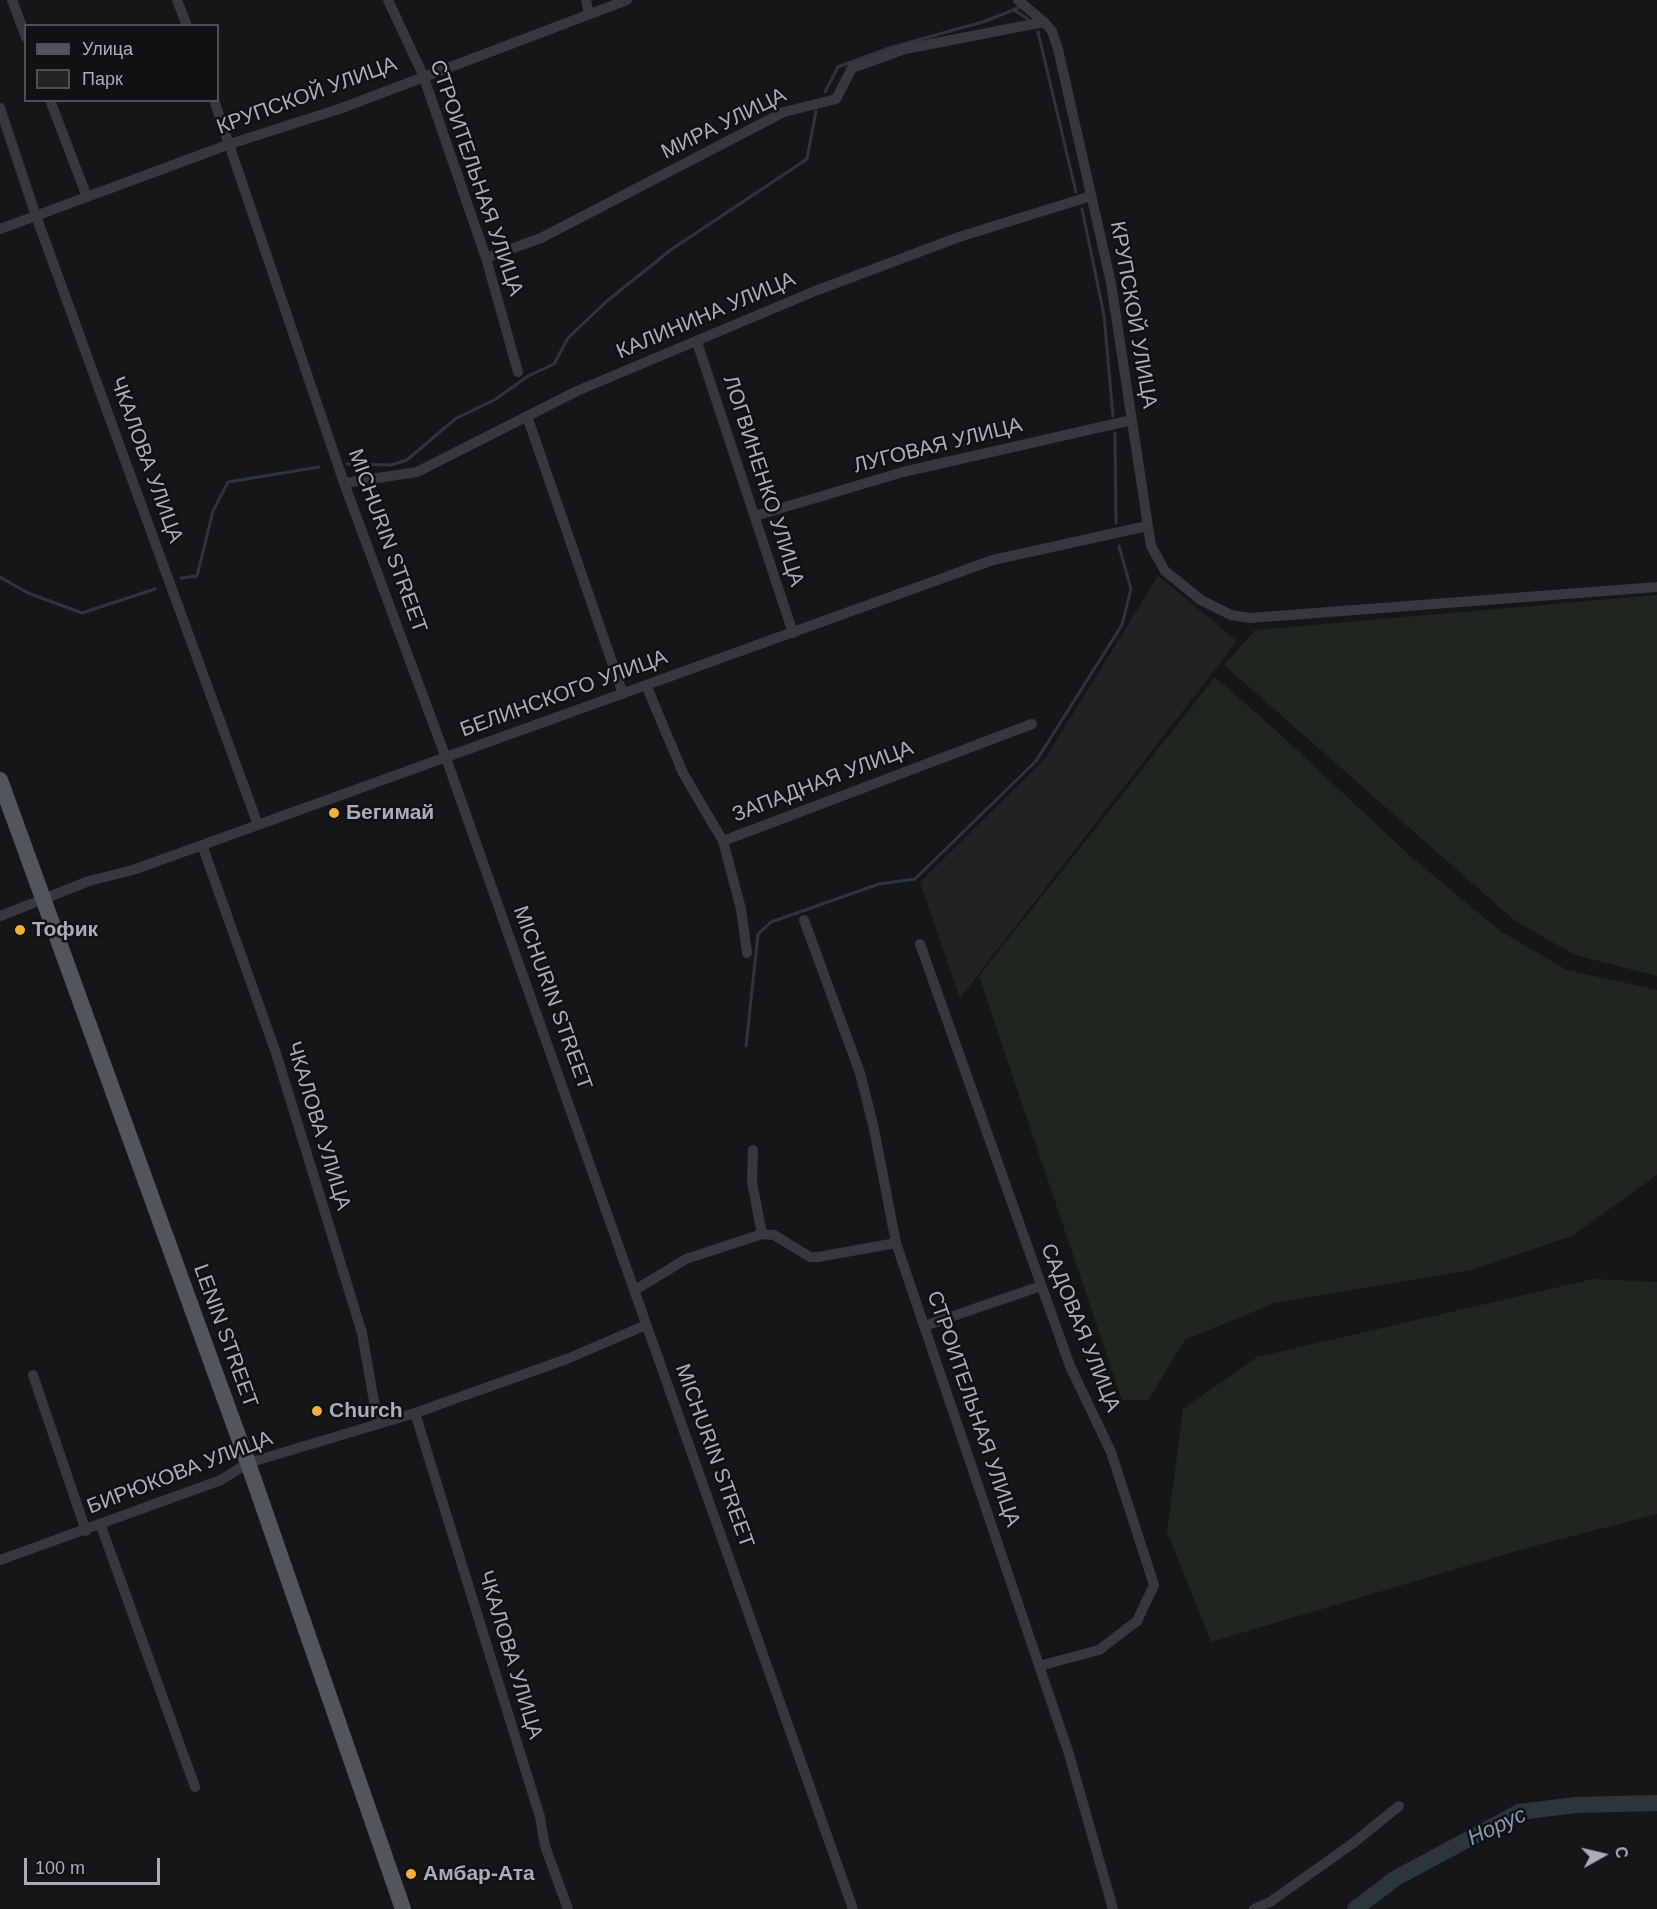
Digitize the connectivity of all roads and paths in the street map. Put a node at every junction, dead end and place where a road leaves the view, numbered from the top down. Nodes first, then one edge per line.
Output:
1 (12, 0) edge
2 (177, 0) edge
3 (388, 0) edge
4 (586, 0) edge
5 (627, 0) edge
6 (1018, 0) edge
7 (589, 14) junction
8 (1044, 22) junction
9 (186, 24) edge
10 (24, 32) edge
11 (423, 75) junction
12 (51, 102) edge
13 (215, 102) edge
14 (0, 108) edge
15 (230, 144) junction
16 (1091, 196) junction
17 (87, 197) junction
18 (36, 216) junction
19 (0, 230) edge
20 (486, 258) junction
21 (697, 342) junction
22 (518, 372) dead end
23 (527, 416) junction
24 (1132, 420) junction
25 (344, 483) junction
26 (754, 516) junction
27 (1147, 526) junction
28 (1657, 587) edge
29 (793, 633) junction
30 (646, 685) junction
31 (623, 694) junction
32 (1032, 724) dead end
33 (446, 758) junction
34 (0, 780) edge
35 (258, 825) junction
36 (723, 841) junction
37 (202, 845) junction
38 (44, 901) junction
39 (0, 916) edge
40 (804, 920) dead end
41 (920, 944) dead end
42 (747, 953) dead end
43 (753, 1150) dead end
44 (762, 1234) junction
45 (896, 1243) junction
46 (1041, 1286) junction
47 (635, 1290) junction
48 (646, 1325) junction
49 (924, 1326) junction
50 (33, 1375) dead end
51 (415, 1413) junction
52 (378, 1424) junction
53 (248, 1463) junction
54 (101, 1526) junction
55 (86, 1531) junction
56 (0, 1560) edge
57 (1039, 1666) junction
58 (195, 1787) dead end
59 (1399, 1806) dead end
60 (403, 1909) edge
61 (568, 1909) edge
62 (853, 1909) edge
63 (1113, 1909) edge
64 (1254, 1909) edge

1 - 10 street
2 - 9 street
3 - 11 street, СТРОИТЕЛЬНАЯ УЛИЦА
4 - 7 street
5 - 7 street, КРУПСКОЙ УЛИЦА
6 - 8 street, КРУПСКОЙ УЛИЦА
7 - 11 street, КРУПСКОЙ УЛИЦА
8 - 16 street, КРУПСКОЙ УЛИЦА
8 - 20 street, МИРА УЛИЦА
11 - 15 street, КРУПСКОЙ УЛИЦА
11 - 20 street, СТРОИТЕЛЬНАЯ УЛИЦА
12 - 17 street
13 - 15 street, MICHURIN STREET
14 - 18 street, ЧКАЛОВА УЛИЦА
15 - 17 street, КРУПСКОЙ УЛИЦА
15 - 25 street, MICHURIN STREET
16 - 21 street, КАЛИНИНА УЛИЦА
16 - 24 street, КРУПСКОЙ УЛИЦА
17 - 18 street, КРУПСКОЙ УЛИЦА
18 - 19 street, КРУПСКОЙ УЛИЦА
18 - 35 street, ЧКАЛОВА УЛИЦА
20 - 22 street, СТРОИТЕЛЬНАЯ УЛИЦА
21 - 23 street, КАЛИНИНА УЛИЦА
21 - 26 street, ЛОГВИНЕНКО УЛИЦА
23 - 25 street, КАЛИНИНА УЛИЦА
23 - 31 street
24 - 26 street, ЛУГОВАЯ УЛИЦА
24 - 27 street, КРУПСКОЙ УЛИЦА
25 - 33 street, MICHURIN STREET
26 - 29 street, ЛОГВИНЕНКО УЛИЦА
27 - 28 street, КРУПСКОЙ УЛИЦА
27 - 29 street, БЕЛИНСКОГО УЛИЦА
29 - 30 street, БЕЛИНСКОГО УЛИЦА
30 - 31 street, БЕЛИНСКОГО УЛИЦА
30 - 36 street, ЗАПАДНАЯ УЛИЦА
31 - 33 street, БЕЛИНСКОГО УЛИЦА
32 - 36 street, ЗАПАДНАЯ УЛИЦА
33 - 35 street, БЕЛИНСКОГО УЛИЦА
33 - 47 street, MICHURIN STREET
34 - 38 main road, LENIN STREET
35 - 37 street, БЕЛИНСКОГО УЛИЦА
36 - 42 street
37 - 38 street, БЕЛИНСКОГО УЛИЦА
37 - 52 street, ЧКАЛОВА УЛИЦА
38 - 39 street, БЕЛИНСКОГО УЛИЦА
38 - 53 main road, LENIN STREET
40 - 45 street, СТРОИТЕЛЬНАЯ УЛИЦА
41 - 46 street, САДОВАЯ УЛИЦА
43 - 44 street
44 - 45 street
44 - 47 street
45 - 49 street, СТРОИТЕЛЬНАЯ УЛИЦА
46 - 49 street
46 - 57 street, САДОВАЯ УЛИЦА
47 - 48 street, MICHURIN STREET
48 - 51 street, БИРЮКОВА УЛИЦА
48 - 62 street, MICHURIN STREET
49 - 57 street, СТРОИТЕЛЬНАЯ УЛИЦА
50 - 55 street
51 - 52 street, БИРЮКОВА УЛИЦА
51 - 61 street, ЧКАЛОВА УЛИЦА
52 - 53 street, БИРЮКОВА УЛИЦА
53 - 54 street, БИРЮКОВА УЛИЦА
53 - 60 main road, LENIN STREET
54 - 55 street, БИРЮКОВА УЛИЦА
54 - 58 street
55 - 56 street, БИРЮКОВА УЛИЦА
57 - 63 street, СТРОИТЕЛЬНАЯ УЛИЦА
59 - 64 street

